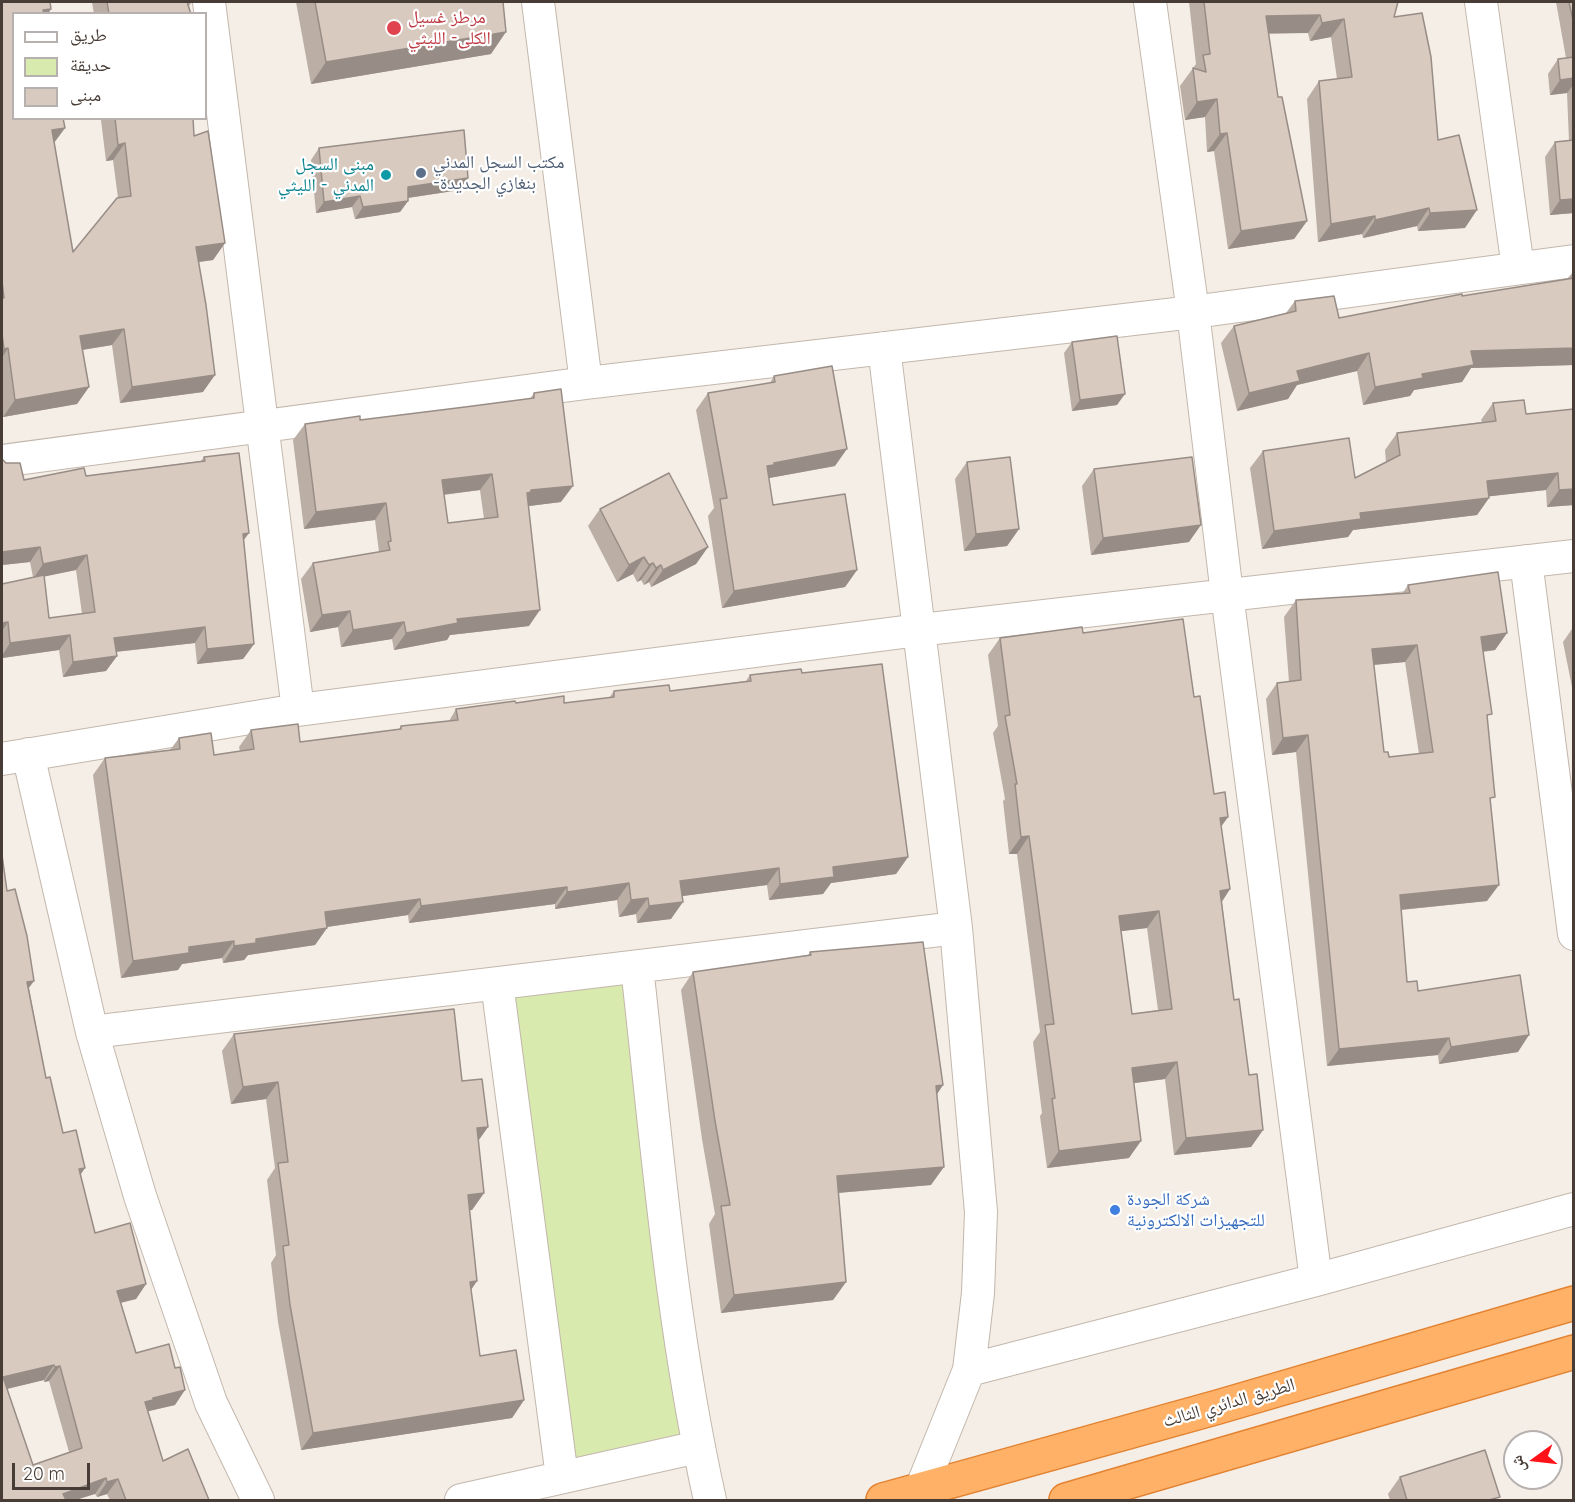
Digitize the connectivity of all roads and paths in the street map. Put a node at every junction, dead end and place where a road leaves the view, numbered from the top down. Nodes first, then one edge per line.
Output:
1 (209, 2) edge
2 (538, 2) edge
3 (1150, 2) edge
4 (1481, 2) edge
5 (1574, 261) edge
6 (1518, 268) junction
7 (1193, 312) junction
8 (884, 348) junction
9 (585, 383) junction
10 (262, 425) junction
11 (2, 461) edge
12 (1574, 556) edge
13 (1526, 561) junction
14 (1227, 594) junction
15 (919, 630) junction
16 (298, 710) junction
17 (15, 757) edge
18 (956, 928) junction
19 (1574, 934) edge
20 (637, 967) junction
21 (497, 983) junction
22 (92, 1032) junction
23 (1574, 1209) edge
24 (1317, 1280) junction
25 (1574, 1302) edge
26 (1574, 1352) edge
27 (969, 1370) junction
28 (698, 1447) junction
29 (562, 1477) junction
30 (921, 1489) junction
31 (258, 1500) edge
32 (461, 1500) edge
33 (710, 1500) edge
34 (883, 1500) edge
35 (1066, 1500) edge

1 - 10 street
2 - 9 street
3 - 7 street
4 - 6 street
5 - 6 street
6 - 7 street
7 - 8 street
7 - 14 street
8 - 9 street
8 - 15 street
9 - 10 street
10 - 11 street
10 - 16 street
12 - 13 street
13 - 14 street
13 - 19 street
14 - 15 street
14 - 24 street
15 - 16 street
15 - 18 street
16 - 17 street
17 - 22 street
18 - 20 street
18 - 27 street
20 - 21 street
20 - 28 street
21 - 22 street
21 - 29 street
22 - 31 street
23 - 24 street
24 - 27 street
25 - 30 highway, الطريق الدائري الثالث
26 - 35 highway
27 - 30 street
28 - 29 street
28 - 33 street
29 - 32 street
30 - 34 highway, الطريق الدائري الثالث

